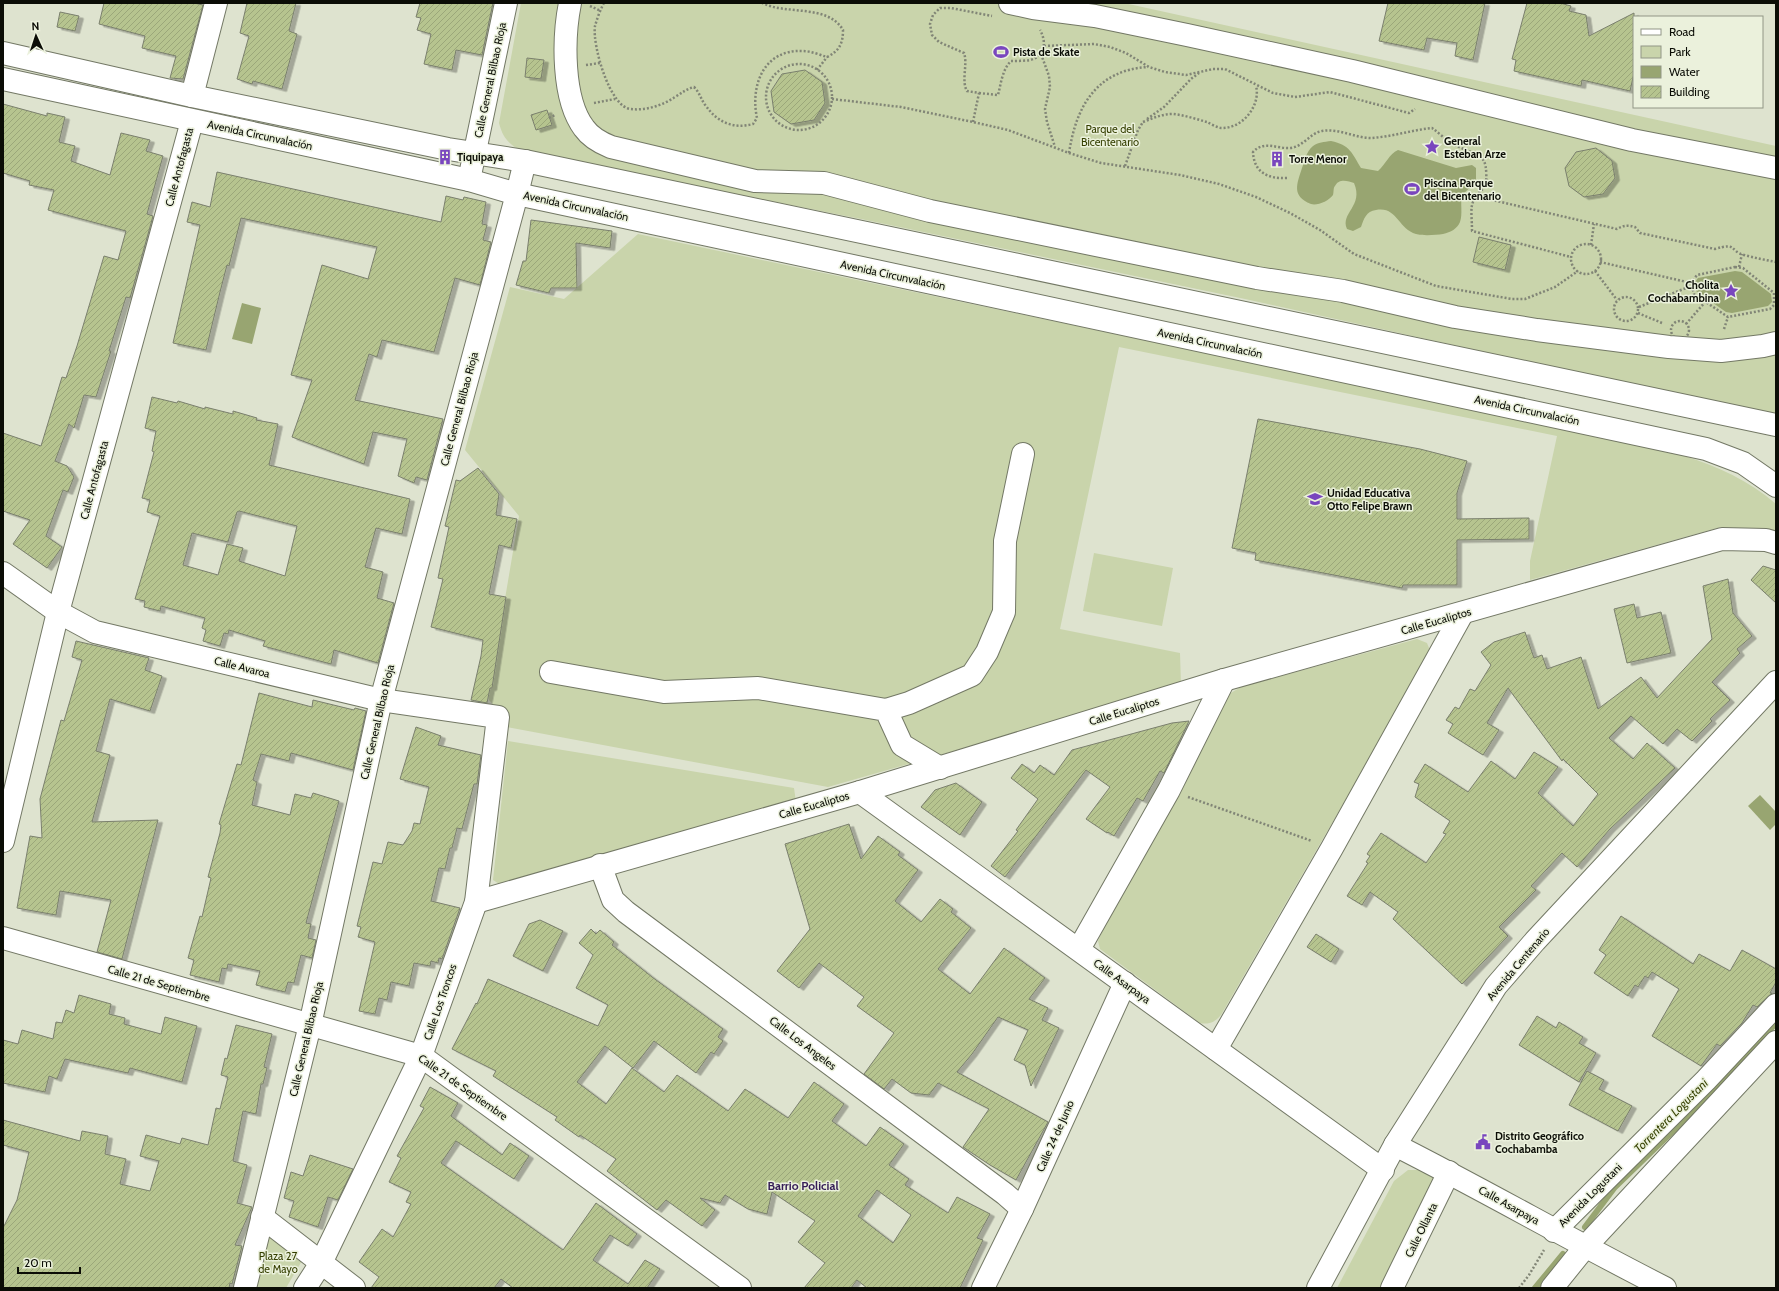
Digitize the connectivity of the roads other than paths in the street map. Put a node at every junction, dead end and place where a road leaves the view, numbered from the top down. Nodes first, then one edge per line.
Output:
1 (216, 3) edge
2 (506, 3) edge
3 (570, 3) edge
4 (1003, 10) edge
5 (3, 53) edge
6 (3, 80) edge
7 (192, 96) junction
8 (192, 121) junction
9 (474, 154) junction
10 (525, 161) junction
11 (1776, 168) edge
12 (469, 180) junction
13 (517, 194) junction
14 (1776, 343) edge
15 (1776, 425) edge
16 (1023, 454) dead end
17 (1776, 486) edge
18 (1776, 543) edge
19 (3, 573) edge
20 (58, 612) junction
21 (1462, 614) junction
22 (551, 672) dead end
23 (1224, 680) junction
24 (1776, 682) edge
25 (381, 700) junction
26 (886, 710) junction
27 (498, 717) joint
28 (940, 768) junction
29 (860, 792) junction
30 (3, 841) edge
31 (600, 865) junction
32 (476, 902) junction
33 (3, 938) edge
34 (1079, 949) junction
35 (1125, 983) junction
36 (1776, 1005) edge
37 (310, 1025) junction
38 (1776, 1042) edge
39 (1216, 1049) junction
40 (422, 1056) junction
41 (1395, 1145) junction
42 (1383, 1170) junction
43 (1449, 1172) junction
44 (1022, 1209) junction
45 (262, 1217) junction
46 (1554, 1231) junction
47 (1585, 1247) junction
48 (320, 1263) junction
49 (245, 1288) edge
50 (305, 1288) edge
51 (354, 1288) edge
52 (740, 1288) edge
53 (983, 1288) edge
54 (1318, 1288) edge
55 (1392, 1288) edge
56 (1552, 1288) edge
57 (1665, 1288) edge

1 - 7 street
2 - 9 street, Calle General Bilbao Rioja
3 - 14 street
4 - 11 street
5 - 7 street
6 - 8 street, Avenida Circunvalación
7 - 9 street
8 - 12 street, Avenida Circunvalación
8 - 20 street, Calle Antofagasta
9 - 10 street
9 - 12 street, Calle General Bilbao Rioja
10 - 13 street, Calle General Bilbao Rioja
10 - 15 street
12 - 13 street, Avenida Circunvalación
13 - 17 street, Avenida Circunvalación
13 - 25 street, Calle General Bilbao Rioja
16 - 26 street
18 - 21 street, Calle Eucaliptos
19 - 20 street, Calle Avaroa
20 - 25 street, Calle Avaroa
20 - 30 street, Calle Antofagasta
21 - 23 street, Calle Eucaliptos
21 - 39 street
22 - 26 street
23 - 28 street, Calle Eucaliptos
23 - 34 street
24 - 41 street, Avenida Centenario
25 - 27 street, Calle Avaroa
25 - 37 street, Calle General Bilbao Rioja
26 - 28 street
27 - 32 street, Calle Los Troncos
28 - 29 street, Calle Eucaliptos
29 - 31 street, Calle Eucaliptos
29 - 34 street, Calle Asarpaya
31 - 32 street, Calle Eucaliptos
31 - 44 street, Calle Los Angeles
32 - 40 street, Calle Los Troncos
33 - 37 street, Calle 21 de Septiembre
34 - 35 street, Calle Asarpaya
35 - 39 street, Calle Asarpaya
35 - 44 street, Calle 24 de Junio
36 - 46 street, Avenida Logustani
37 - 40 street, Calle 21 de Septiembre
37 - 45 street, Calle General Bilbao Rioja
38 - 47 street
39 - 42 street, Calle Asarpaya
40 - 48 street, Calle Los Troncos
40 - 52 street, Calle 21 de Septiembre
41 - 42 street, Avenida Centenario
41 - 43 street, Calle Asarpaya
42 - 54 street, Avenida Centenario
43 - 46 street, Calle Asarpaya
43 - 55 street, Calle Ollanta
44 - 53 street, Calle 24 de Junio
45 - 48 street
45 - 49 street, Calle General Bilbao Rioja
46 - 47 street, Calle Asarpaya
47 - 56 street
47 - 57 street, Calle Asarpaya
48 - 50 street, Calle Los Troncos
48 - 51 street

